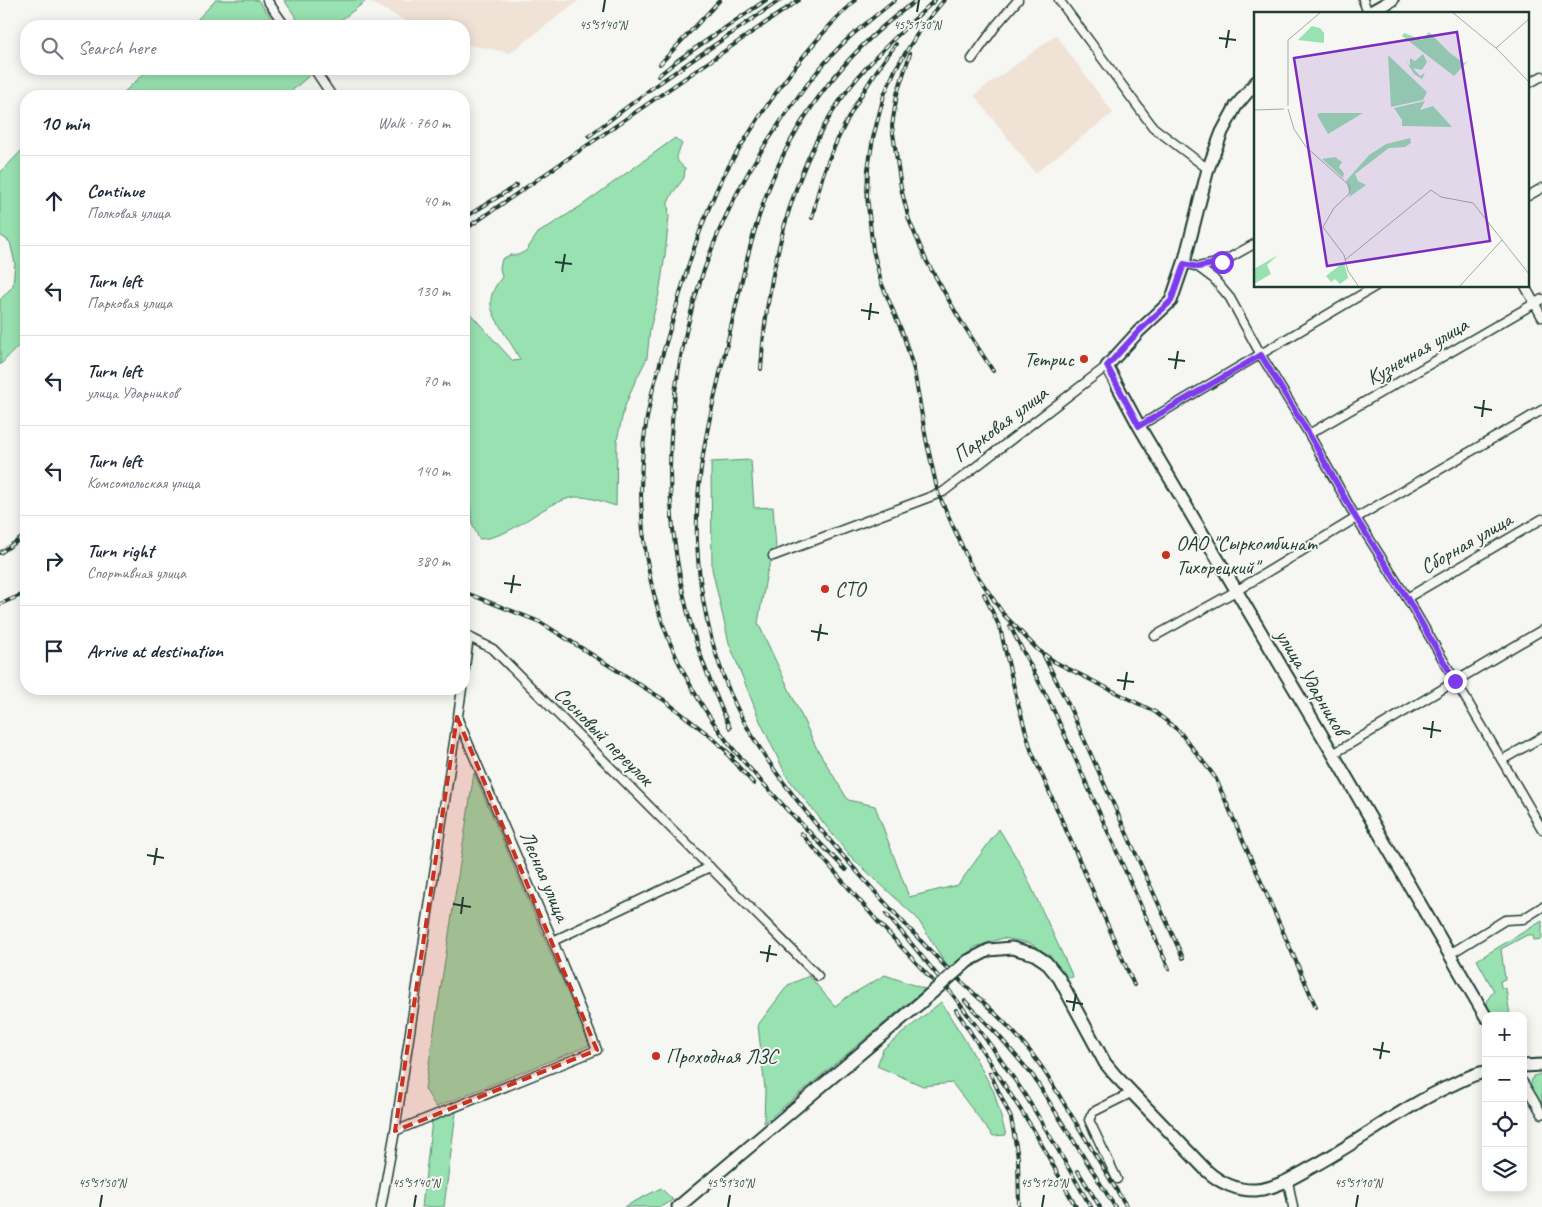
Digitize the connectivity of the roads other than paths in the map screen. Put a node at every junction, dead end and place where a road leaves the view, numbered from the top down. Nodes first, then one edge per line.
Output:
1 (267, 0) edge
2 (1018, 0) edge
3 (1059, 0) edge
4 (1363, 0) edge
5 (1392, 0) edge
6 (1370, 12) edge
7 (1373, 12) edge
8 (281, 20) edge
9 (972, 59) dead end
10 (318, 75) edge
11 (1542, 76) edge
12 (1530, 83) edge
13 (1254, 84) edge
14 (328, 90) edge
15 (1208, 169) junction
16 (1542, 188) edge
17 (1530, 195) edge
18 (1254, 243) edge
19 (1184, 264) junction
20 (1198, 267) junction
21 (1373, 288) edge
22 (1526, 288) edge
23 (1542, 299) edge
24 (1534, 303) junction
25 (1542, 317) edge
26 (1261, 355) junction
27 (1107, 366) junction
28 (1542, 410) edge
29 (1139, 426) junction
30 (1309, 434) junction
31 (1356, 518) junction
32 (1542, 519) edge
33 (773, 556) dead end
34 (1236, 591) junction
35 (1407, 598) junction
36 (1542, 630) edge
37 (1155, 636) dead end
38 (470, 637) edge
39 (1455, 681) junction
40 (461, 695) edge
41 (457, 718) junction
42 (1542, 737) edge
43 (1333, 754) junction
44 (1502, 760) junction
45 (1542, 829) edge
46 (710, 866) junction
47 (1542, 907) edge
48 (553, 941) junction
49 (1450, 954) junction
50 (818, 976) dead end
51 (1483, 1012) edge
52 (1542, 1065) edge
53 (1527, 1066) edge
54 (1482, 1073) edge
55 (1527, 1089) edge
56 (1131, 1093) junction
57 (1542, 1114) edge
58 (395, 1131) junction
59 (1117, 1179) dead end
60 (1288, 1181) junction
61 (382, 1207) edge
62 (678, 1207) edge
63 (1293, 1207) edge

1 - 8 street
2 - 9 street
3 - 15 street
4 - 6 street
5 - 7 main road
10 - 14 street
11 - 12 street
13 - 15 main road, Парковая улица
15 - 19 main road, Парковая улица
16 - 17 street
18 - 20 street
19 - 20 street
19 - 27 main road, Парковая улица
20 - 26 street
21 - 26 street
22 - 24 street
23 - 24 street, Кузнечная улица
24 - 25 street
24 - 30 street, Кузнечная улица
26 - 29 street
26 - 30 street
27 - 29 main road, улица Ударников
27 - 33 street, Парковая улица
28 - 31 street
29 - 34 main road, улица Ударников
30 - 31 street
31 - 34 street
31 - 35 street
32 - 35 street, Сборная улица
34 - 37 street
34 - 43 main road, улица Ударников
35 - 39 street
36 - 39 street
38 - 46 street, Сосновый переулок
39 - 43 street
39 - 44 street
40 - 41 street
41 - 48 street, Лесная улица
41 - 58 street
42 - 44 street
43 - 49 main road, улица Ударников
44 - 45 street
46 - 48 street
46 - 50 street, Сосновый переулок
47 - 49 street
48 - 58 street, Лесная улица
49 - 51 main road, улица Ударников
52 - 53 main road
54 - 60 main road
55 - 57 street
56 - 59 street
56 - 60 main road
56 - 62 main road, bridge
58 - 61 street
60 - 63 street

